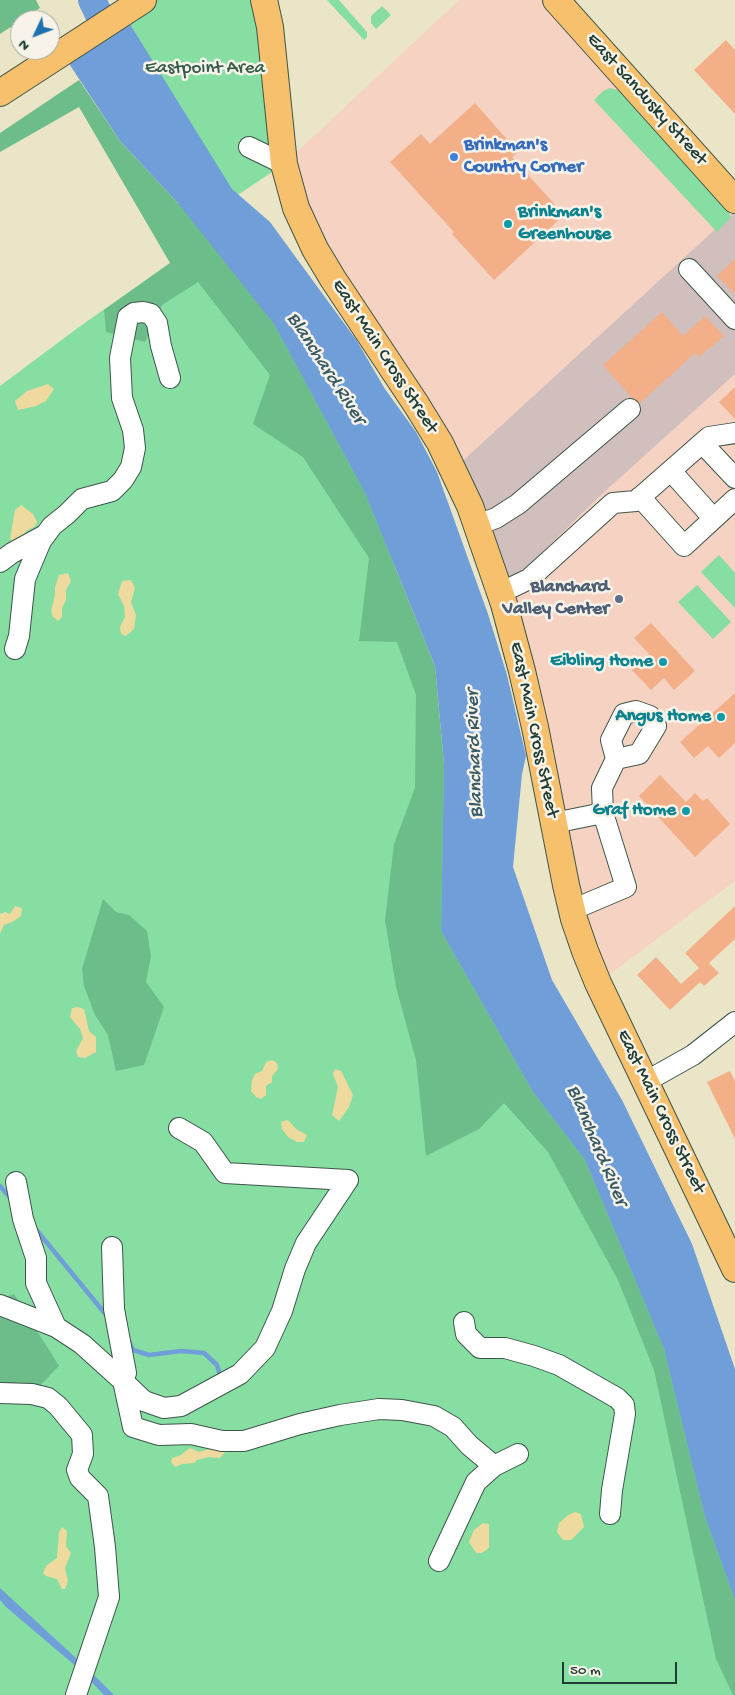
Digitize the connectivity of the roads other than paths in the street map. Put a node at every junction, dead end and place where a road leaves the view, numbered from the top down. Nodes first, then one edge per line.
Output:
1 (143, 0) edge
2 (264, 0) edge
3 (556, 0) edge
4 (0, 93) edge
5 (249, 147) dead end
6 (284, 164) junction
7 (735, 200) edge
8 (689, 269) dead end
9 (735, 319) edge
10 (170, 378) dead end
11 (630, 409) dead end
12 (735, 433) edge
13 (702, 443) junction
14 (670, 471) junction
15 (735, 478) edge
16 (640, 497) junction
17 (735, 499) edge
18 (713, 518) junction
19 (477, 525) junction
20 (45, 536) junction
21 (0, 562) edge
22 (500, 593) junction
23 (14, 649) dead end
24 (616, 759) dead end
25 (603, 813) junction
26 (554, 824) junction
27 (572, 910) junction
28 (735, 1022) edge
29 (645, 1082) junction
30 (179, 1128) dead end
31 (18, 1190) dead end
32 (112, 1247) dead end
33 (735, 1269) edge
34 (0, 1305) edge
35 (464, 1322) dead end
36 (56, 1328) junction
37 (123, 1381) junction
38 (0, 1393) edge
39 (518, 1454) dead end
40 (494, 1466) junction
41 (610, 1514) dead end
42 (439, 1561) dead end
43 (77, 1690) edge

1 - 4 main road
2 - 6 main road, East Main Cross Street
3 - 7 main road, East Sandusky Street
5 - 6 street
6 - 19 main road, East Main Cross Street
8 - 9 street
10 - 20 street
11 - 19 street
12 - 13 street
13 - 14 street
13 - 15 street
14 - 16 street
14 - 18 street
16 - 18 street
16 - 22 street
17 - 18 street
19 - 22 main road, East Main Cross Street
20 - 21 street
20 - 23 street
22 - 26 main road, East Main Cross Street
24 - 25 street
25 - 26 street
25 - 27 street
26 - 27 main road, East Main Cross Street
27 - 29 main road, East Main Cross Street
28 - 29 street
29 - 33 main road, East Main Cross Street
30 - 37 street
31 - 36 street
32 - 37 street
34 - 36 street
35 - 41 street
36 - 37 street
37 - 40 street
38 - 43 street
39 - 40 street
40 - 42 street

